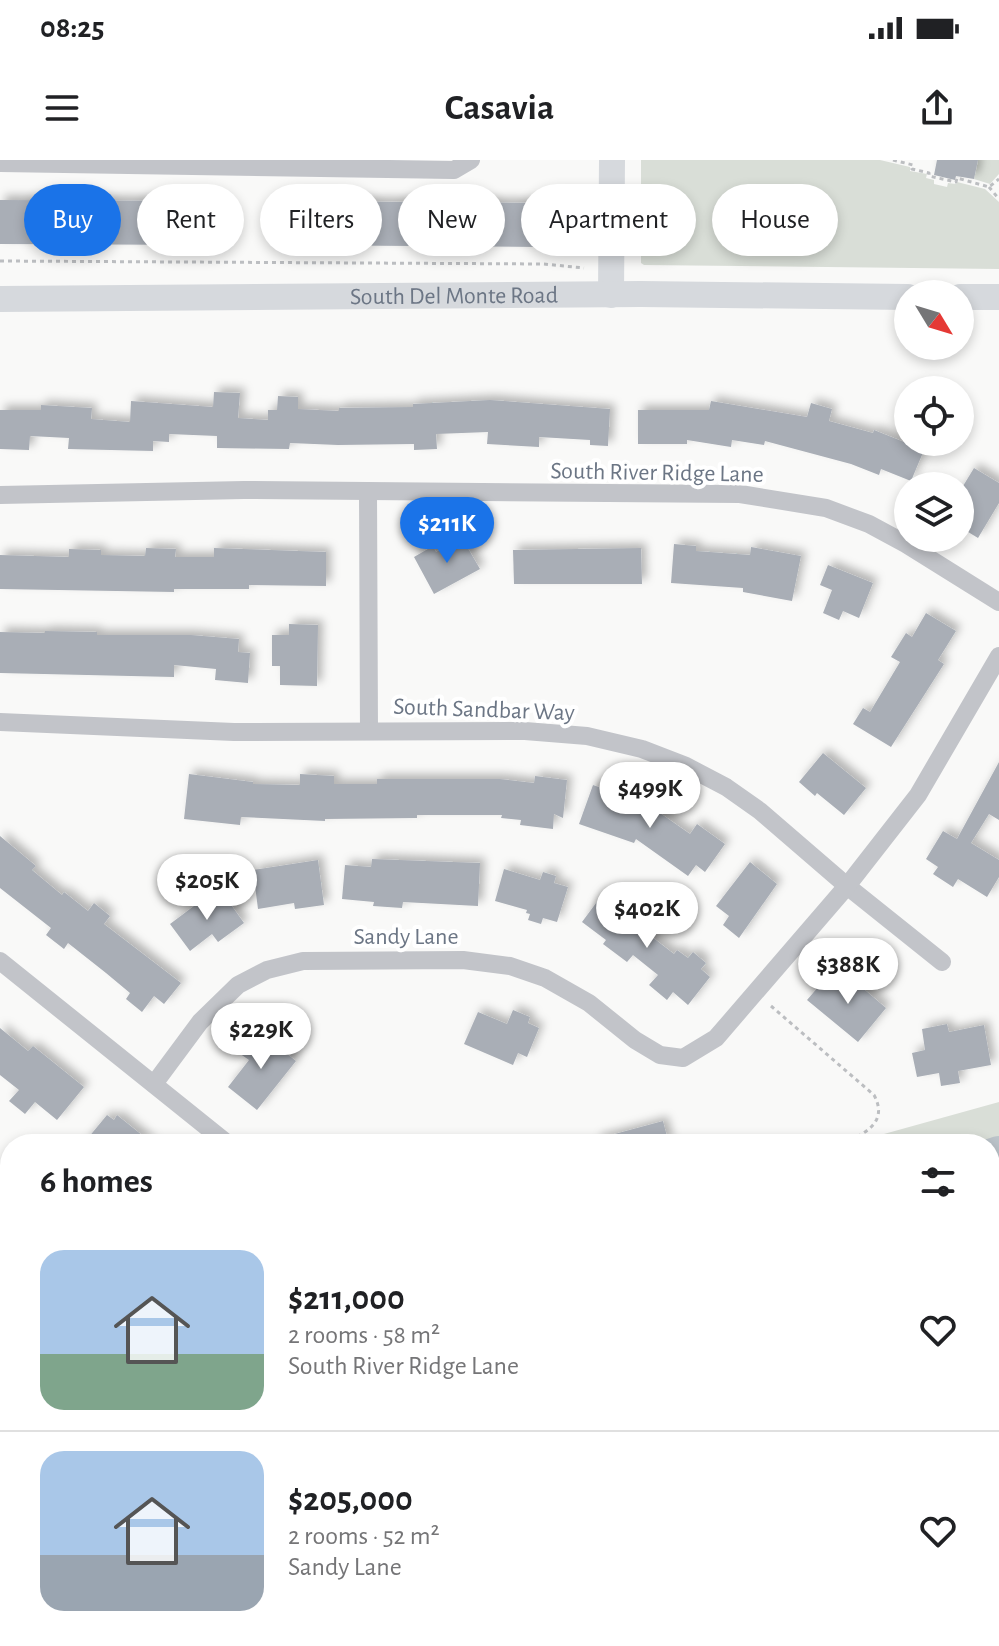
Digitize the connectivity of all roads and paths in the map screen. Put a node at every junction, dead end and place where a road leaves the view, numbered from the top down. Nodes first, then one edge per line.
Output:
1 (471, 160) edge
2 (612, 160) edge
3 (893, 160) edge
4 (0, 163) edge
5 (999, 179) edge
6 (989, 187) junction
7 (999, 199) edge
8 (0, 261) edge
9 (584, 268) dead end
10 (611, 295) junction
11 (894, 297) edge
12 (974, 297) edge
13 (999, 297) edge
14 (0, 299) edge
15 (368, 492) junction
16 (0, 495) edge
17 (999, 602) edge
18 (999, 656) edge
19 (0, 722) edge
20 (369, 730) junction
21 (847, 886) junction
22 (0, 961) edge
23 (942, 962) dead end
24 (771, 1006) dead end
25 (154, 1084) junction
26 (216, 1134) edge
27 (863, 1134) edge

1 - 4 street
2 - 10 street
3 - 6 path
5 - 6 path
6 - 7 path
8 - 9 path
10 - 11 street, South Del Monte Road
10 - 14 street, South Del Monte Road
12 - 13 street
15 - 16 street, South River Ridge Lane
15 - 17 street, South River Ridge Lane
15 - 20 street
18 - 21 street
19 - 20 street, South Sandbar Way
20 - 21 street, South Sandbar Way
21 - 23 street, South Sandbar Way
21 - 25 street, Sandy Lane
22 - 25 street
24 - 27 path
25 - 26 street

